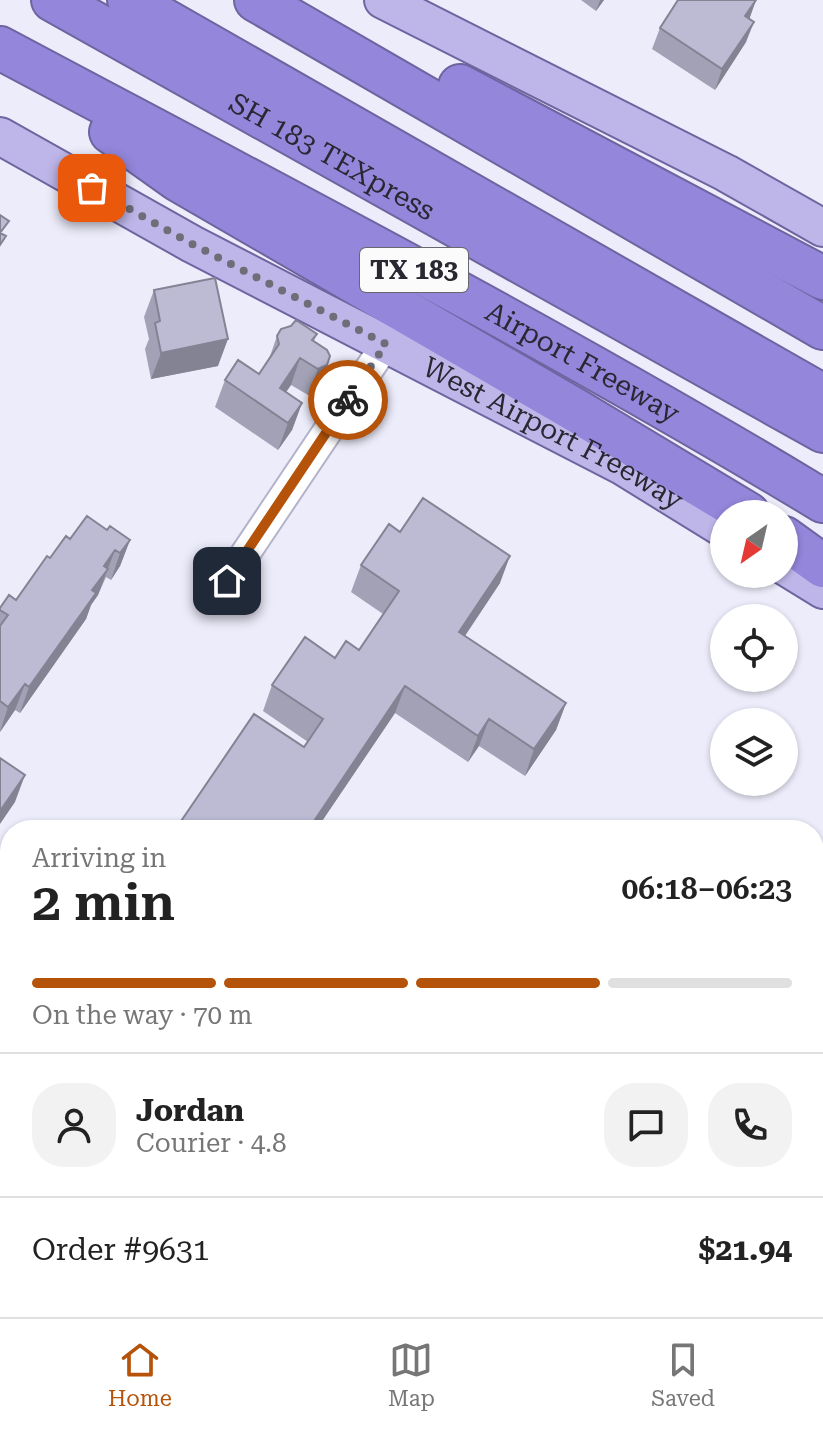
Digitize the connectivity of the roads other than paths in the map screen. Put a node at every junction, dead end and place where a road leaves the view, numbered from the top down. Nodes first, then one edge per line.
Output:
1 (53, 0) edge
2 (129, 0) edge
3 (256, 0) edge
4 (303, 0) edge
5 (383, 0) edge
6 (0, 50) edge
7 (0, 136) edge
8 (823, 228) edge
9 (823, 278) edge
10 (823, 328) edge
11 (386, 344) junction
12 (823, 396) edge
13 (823, 431) edge
14 (725, 500) edge
15 (823, 501) edge
16 (710, 520) edge
17 (798, 548) edge
18 (823, 566) edge
19 (798, 575) edge
20 (227, 581) dead end
21 (823, 590) edge

1 - 13 highway, SH 183 TEXpress
2 - 12 highway, SH 183 TEXpress
3 - 10 highway
4 - 9 highway
5 - 8 main road
6 - 14 highway
6 - 15 highway, Airport Freeway / TX 183
7 - 11 main road, West Airport Freeway
11 - 16 main road, West Airport Freeway
11 - 20 street
17 - 18 highway
19 - 21 main road

